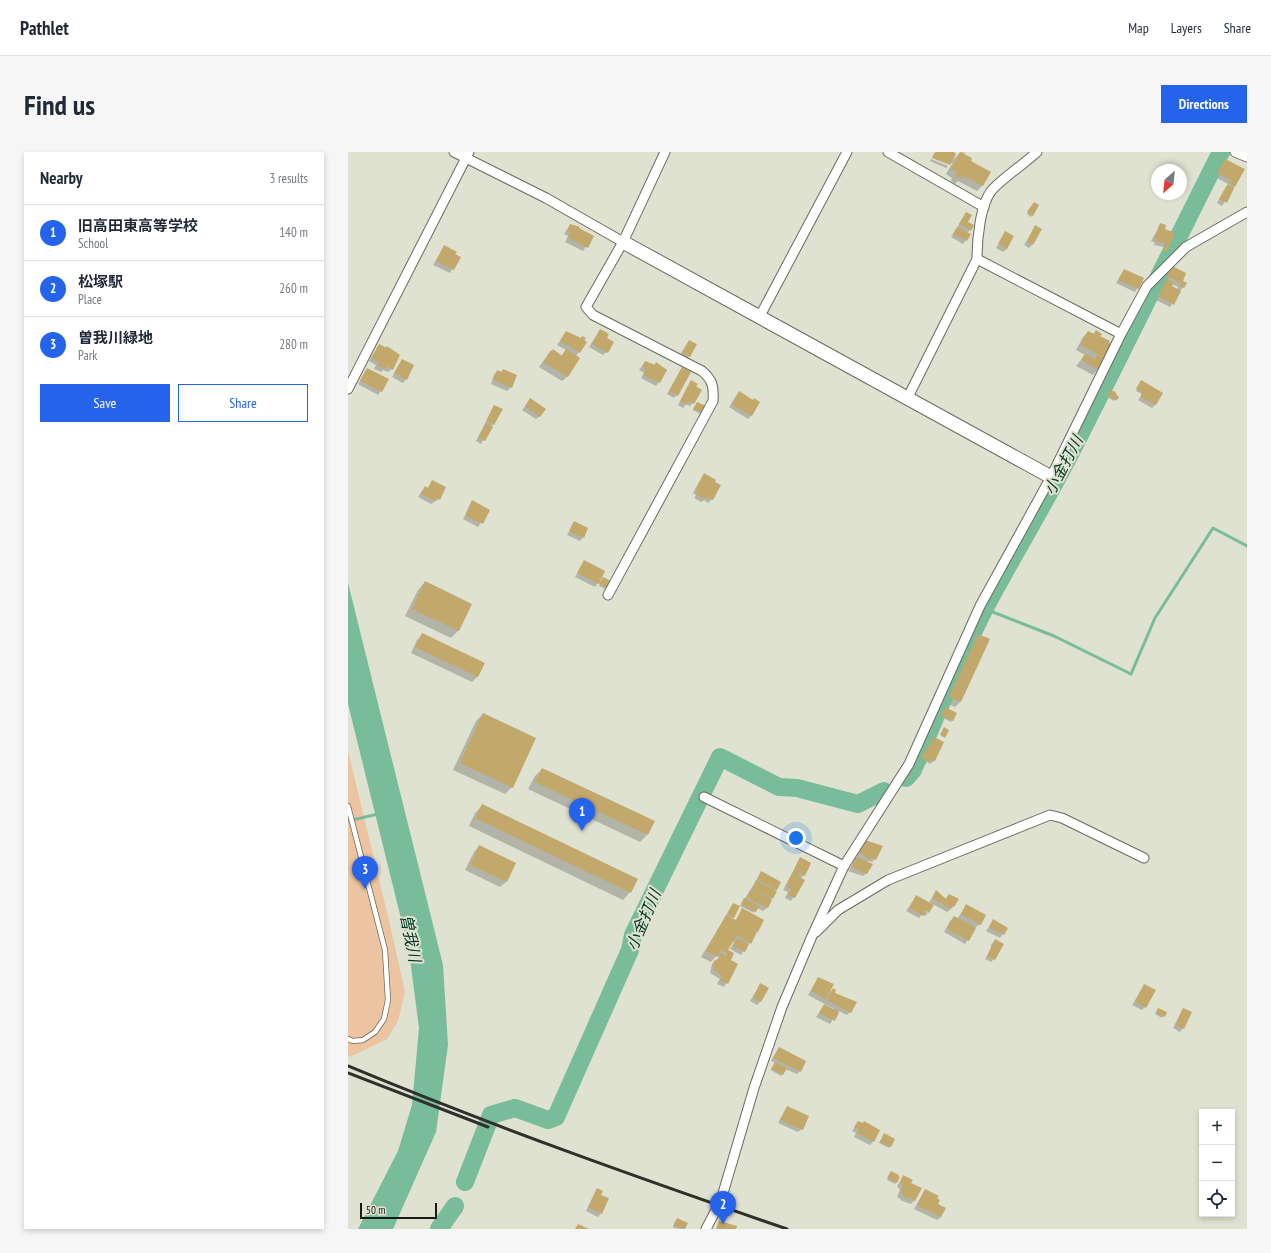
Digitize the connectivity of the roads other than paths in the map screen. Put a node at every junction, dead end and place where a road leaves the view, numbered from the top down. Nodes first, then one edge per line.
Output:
1 (454, 152) edge
2 (665, 152) edge
3 (847, 152) edge
4 (888, 152) edge
5 (1037, 152) edge
6 (1235, 152) edge
7 (468, 155) edge
8 (1247, 157) edge
9 (984, 207) junction
10 (1247, 212) edge
11 (623, 242) junction
12 (977, 259) junction
13 (760, 316) junction
14 (1122, 334) junction
15 (348, 389) edge
16 (907, 399) junction
17 (1051, 477) junction
18 (608, 596) dead end
19 (704, 797) dead end
20 (348, 806) edge
21 (1144, 858) dead end
22 (844, 866) junction
23 (812, 936) junction
24 (348, 1039) edge
25 (706, 1229) edge

1 - 7 street
2 - 11 street
3 - 13 street
4 - 9 street
5 - 9 street
6 - 8 street
7 - 11 street
7 - 15 street
9 - 12 street
10 - 14 street
11 - 13 street
11 - 18 street
12 - 14 street
12 - 16 street
13 - 16 street
14 - 17 street
16 - 17 street
17 - 22 street
19 - 22 street
20 - 24 lane
21 - 23 street
22 - 23 street
23 - 25 street

